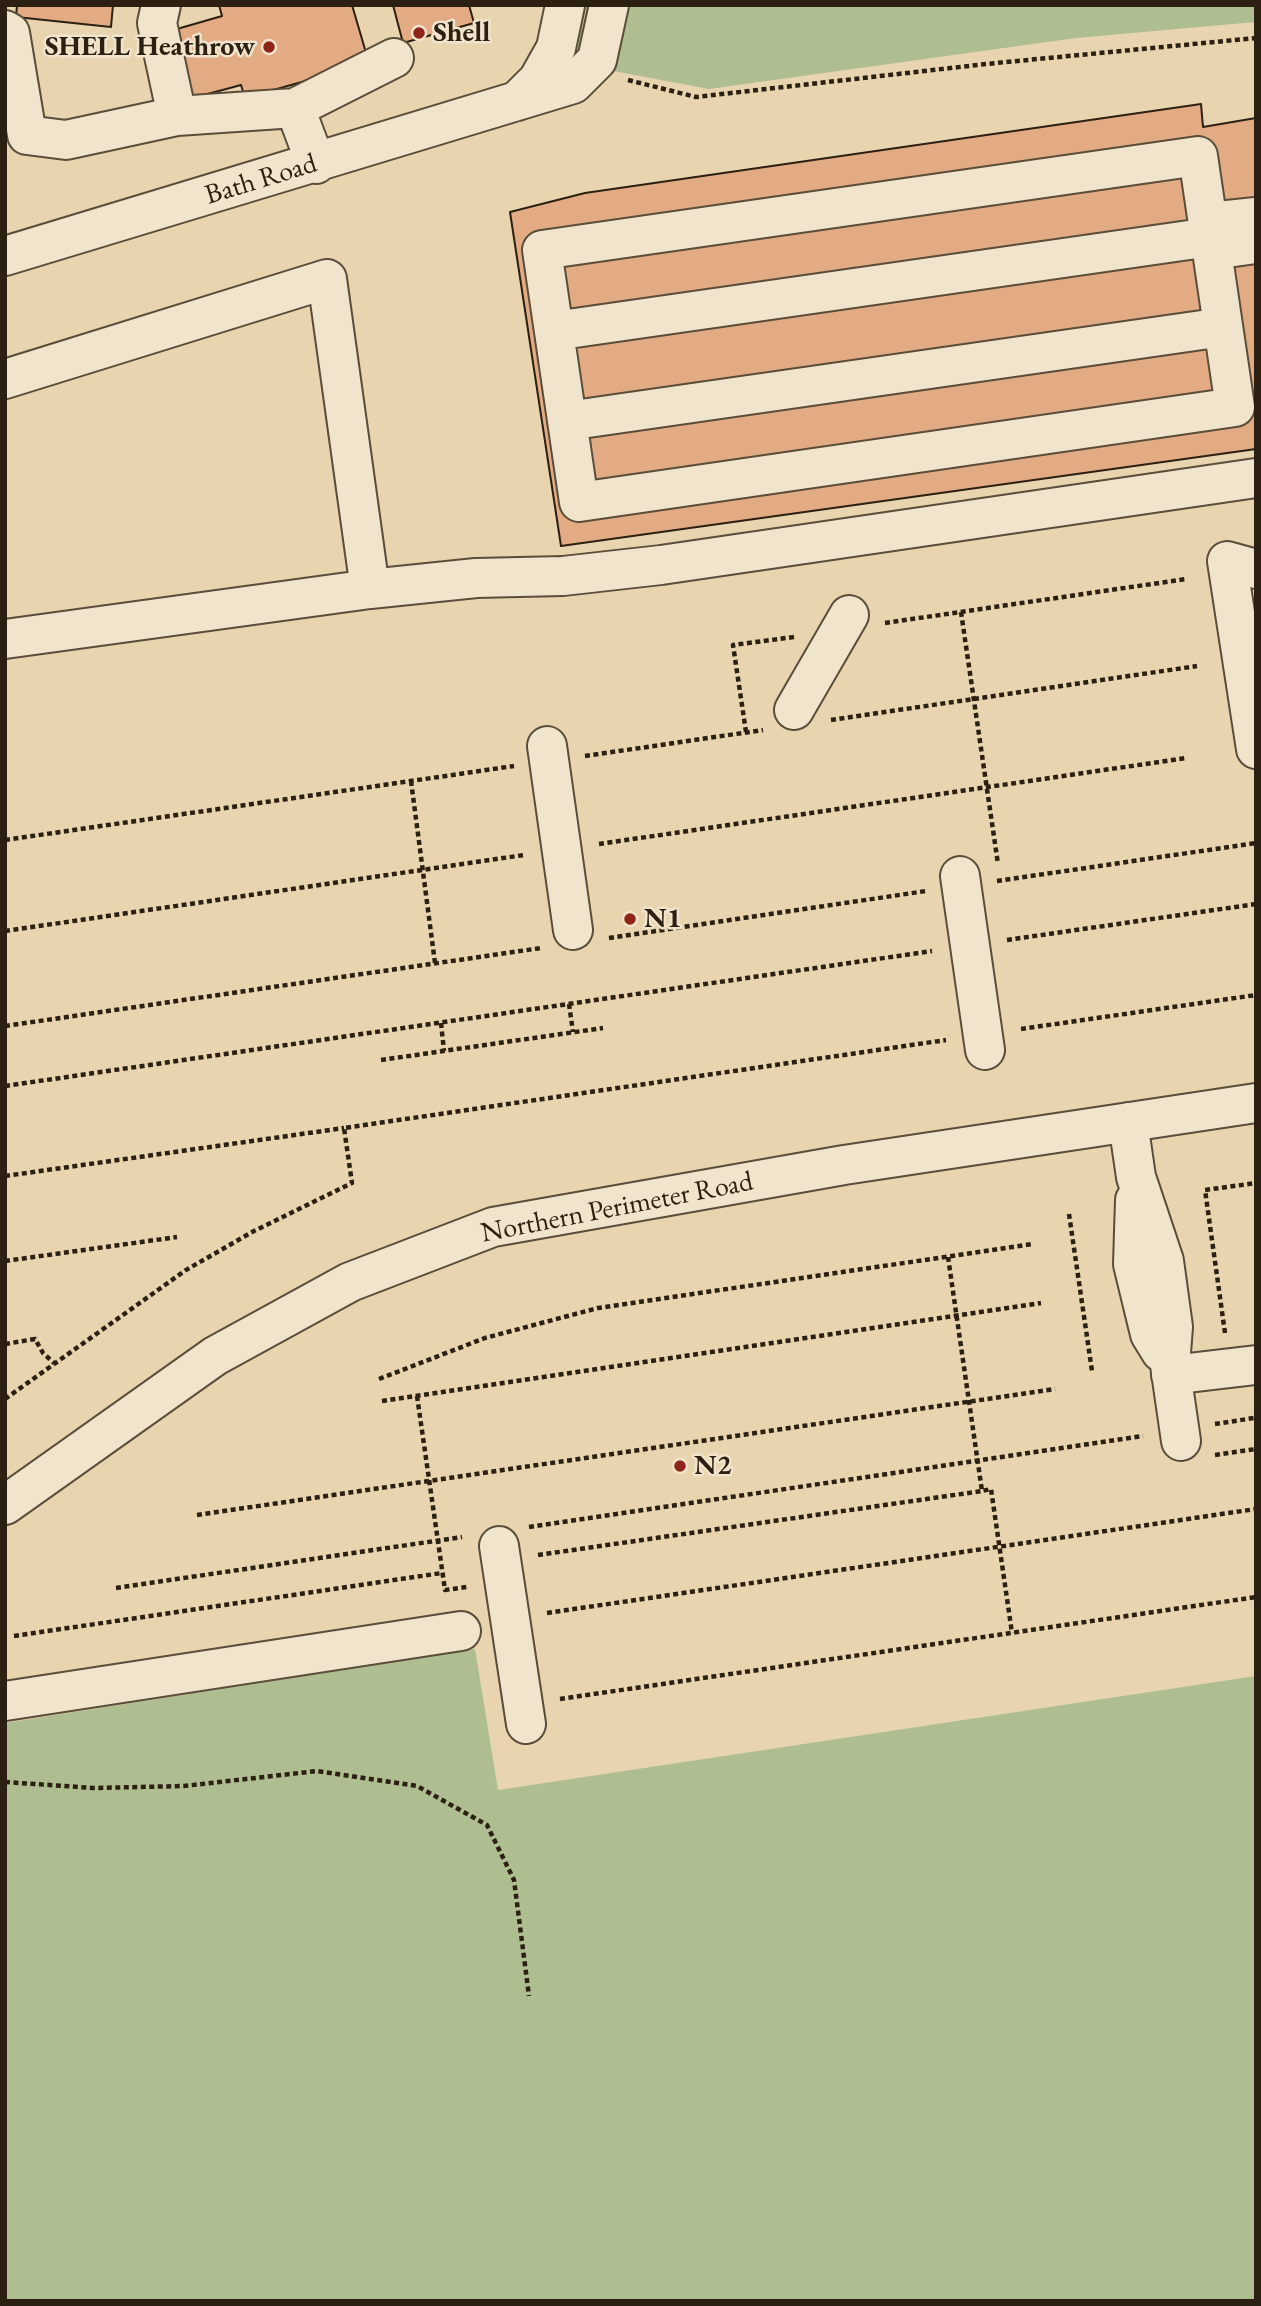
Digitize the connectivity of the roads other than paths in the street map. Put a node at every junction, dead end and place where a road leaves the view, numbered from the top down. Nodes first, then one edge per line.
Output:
1 (162, 5) edge
2 (565, 5) edge
3 (609, 5) edge
4 (8, 32) edge
5 (394, 58) dead end
6 (516, 102) junction
7 (295, 108) junction
8 (177, 116) junction
9 (316, 164) junction
10 (1256, 216) edge
11 (1210, 236) junction
12 (1256, 244) edge
13 (5, 256) edge
14 (1223, 327) junction
15 (554, 331) junction
16 (5, 379) edge
17 (567, 421) junction
18 (1256, 478) edge
19 (1242, 577) edge
20 (370, 589) junction
21 (845, 622) road end
22 (5, 639) edge
23 (1248, 639) edge
24 (1252, 690) edge
25 (798, 719) road end
26 (1256, 750) edge
27 (548, 753) road end
28 (961, 881) road end
29 (575, 938) road end
30 (984, 1042) road end
31 (1256, 1102) edge
32 (1128, 1122) junction
33 (1256, 1365) edge
34 (1171, 1370) junction
35 (1199, 1441) road end
36 (5, 1505) edge
37 (497, 1548) road end
38 (461, 1631) dead end
39 (5, 1701) edge
40 (526, 1724) dead end

1 - 8 street
2 - 6 street, Bath Road
3 - 6 street, Bath Road
4 - 8 street
5 - 7 street
6 - 9 street, Bath Road
7 - 8 street
7 - 9 street
9 - 13 street, Bath Road
10 - 11 street
11 - 12 street
11 - 14 street
11 - 15 street
11 - 15 street
14 - 17 street
14 - 17 street
15 - 17 street
16 - 20 street
18 - 20 street
19 - 23 street
20 - 22 street
21 - 25 street
23 - 24 street
24 - 26 street
27 - 29 street
28 - 30 street
31 - 32 street, Northern Perimeter Road
32 - 34 street
32 - 36 street, Northern Perimeter Road
33 - 34 street
34 - 35 street
37 - 40 street
38 - 39 street

